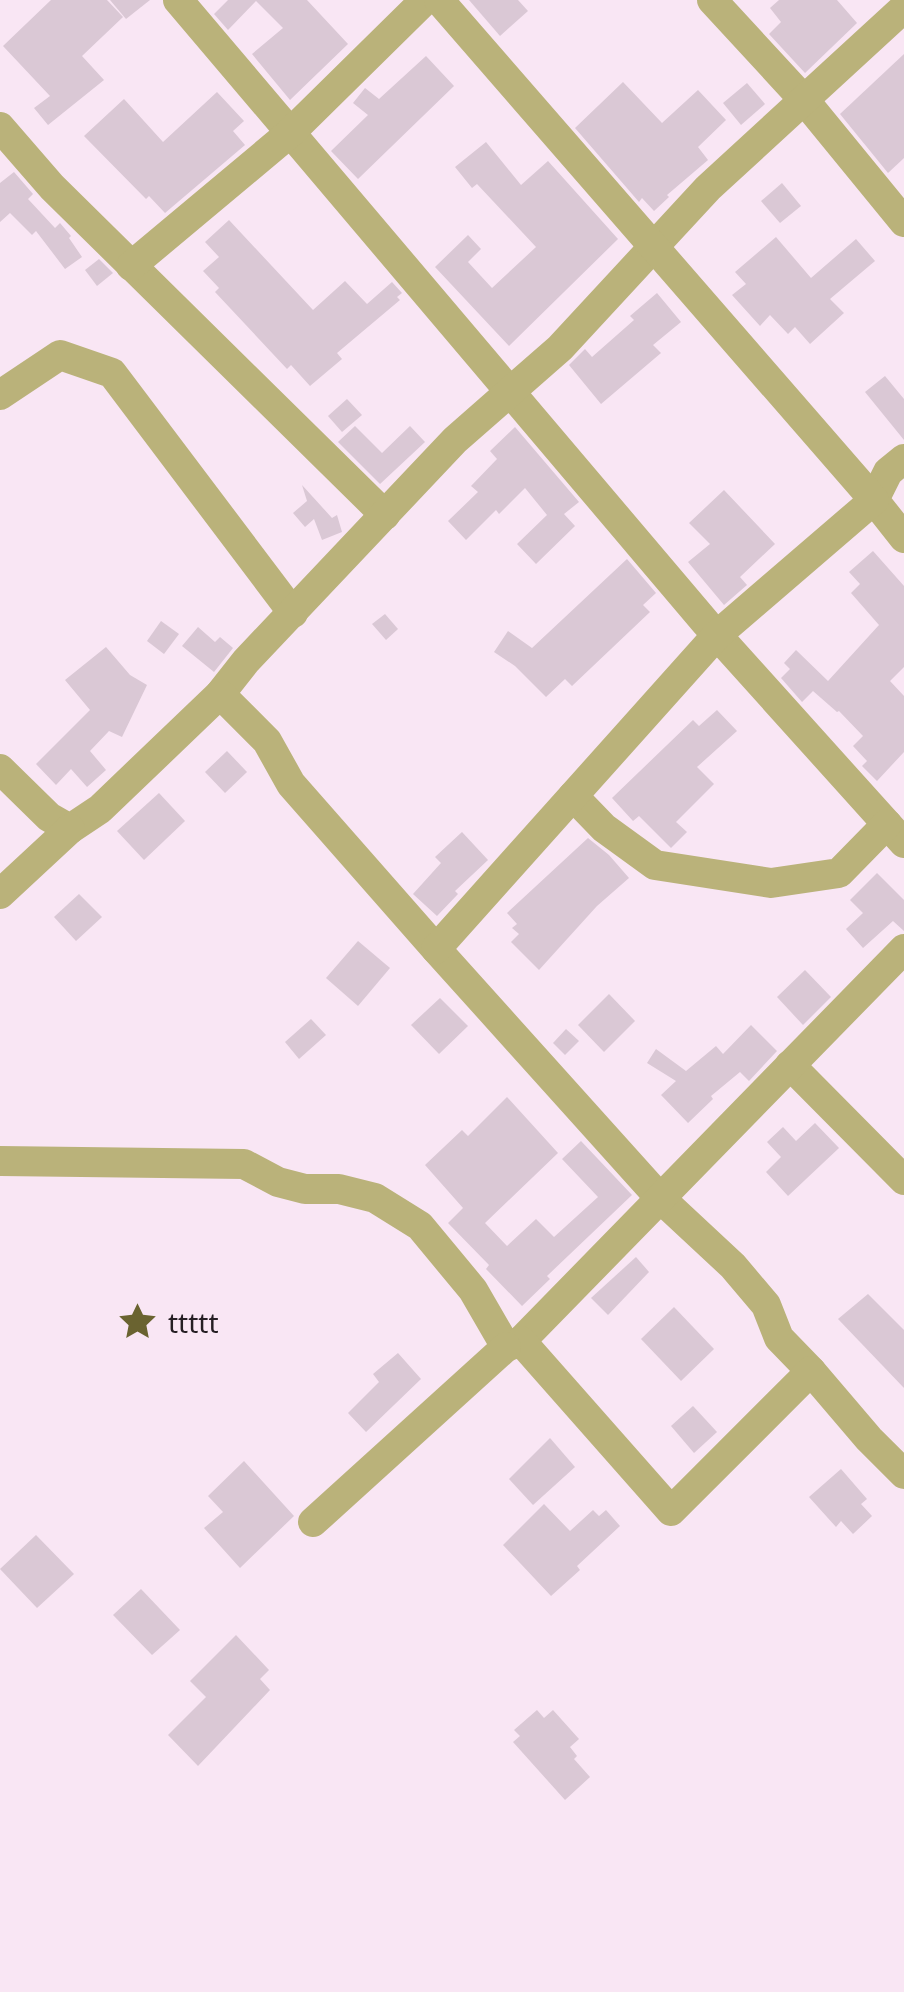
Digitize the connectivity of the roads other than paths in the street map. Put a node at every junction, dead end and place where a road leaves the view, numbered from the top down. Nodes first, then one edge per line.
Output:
1 (178, 0) edge
2 (426, 0) edge
3 (439, 0) edge
4 (712, 0) edge
5 (904, 8) edge
6 (805, 100) junction
7 (0, 127) edge
8 (290, 133) junction
9 (904, 222) edge
10 (653, 246) junction
11 (131, 266) junction
12 (509, 393) junction
13 (0, 395) edge
14 (904, 458) edge
15 (874, 500) junction
16 (385, 515) junction
17 (904, 538) edge
18 (293, 613) junction
19 (717, 636) junction
20 (220, 694) junction
21 (0, 768) edge
22 (573, 796) junction
23 (70, 830) junction
24 (896, 833) edge
25 (0, 894) edge
26 (436, 949) junction
27 (904, 949) edge
28 (790, 1065) junction
29 (0, 1161) edge
30 (904, 1180) edge
31 (660, 1198) junction
32 (514, 1344) junction
33 (812, 1371) junction
34 (904, 1474) edge
35 (313, 1522) dead end

1 - 8 street
2 - 8 street
3 - 10 street
4 - 6 street
5 - 6 street
6 - 9 street
6 - 10 street
7 - 11 street
8 - 11 street
8 - 12 street
10 - 12 street
10 - 15 street
11 - 16 street
12 - 16 street
12 - 19 street
13 - 18 street
14 - 15 street
15 - 17 street
15 - 19 street
16 - 18 street
18 - 20 street
19 - 22 street
19 - 24 street
20 - 23 street
20 - 26 street
21 - 23 street
22 - 24 street
22 - 26 street
23 - 25 street
26 - 31 street
27 - 28 street
28 - 30 street
28 - 31 street
29 - 32 street
31 - 32 street
31 - 33 street
32 - 33 street
32 - 35 street
33 - 34 street

